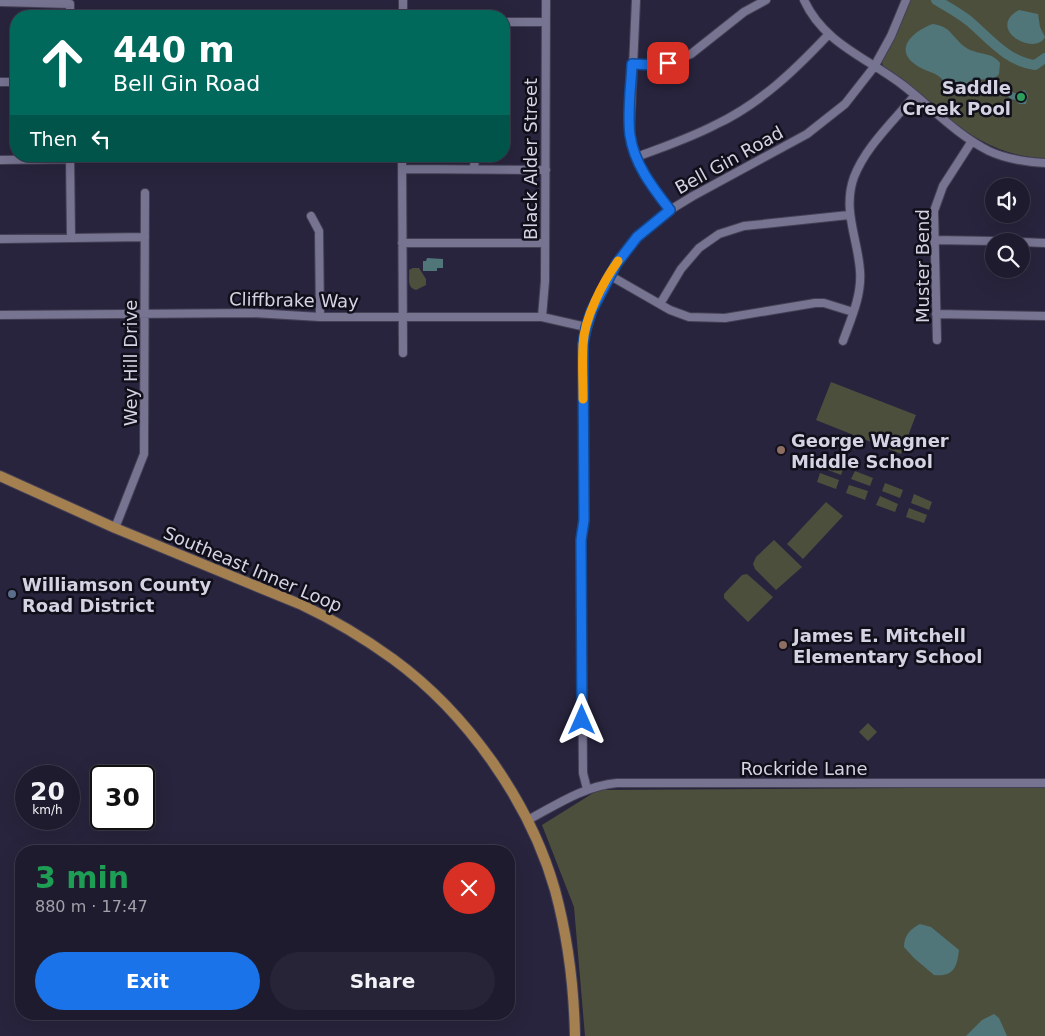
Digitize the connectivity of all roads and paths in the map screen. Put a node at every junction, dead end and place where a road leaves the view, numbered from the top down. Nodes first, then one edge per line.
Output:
1 (546, 0) edge
2 (636, 0) edge
3 (766, 0) edge
4 (804, 0) edge
5 (906, 0) edge
6 (17, 1) edge
7 (0, 2) edge
8 (70, 10) edge
9 (510, 22) edge
10 (546, 22) junction
11 (828, 35) junction
12 (632, 64) junction
13 (874, 67) junction
14 (915, 95) junction
15 (972, 141) junction
16 (637, 157) junction
17 (70, 162) edge
18 (402, 162) edge
19 (474, 162) edge
20 (1045, 163) edge
21 (402, 169) junction
22 (474, 169) junction
23 (546, 170) junction
24 (145, 193) dead end
25 (670, 210) junction
26 (849, 214) junction
27 (311, 216) dead end
28 (145, 237) junction
29 (71, 238) junction
30 (0, 239) edge
31 (934, 240) junction
32 (985, 242) edge
33 (1030, 242) edge
34 (402, 243) junction
35 (1045, 243) edge
36 (545, 244) junction
37 (609, 275) junction
38 (660, 304) junction
39 (853, 312) junction
40 (145, 314) junction
41 (936, 314) junction
42 (0, 315) edge
43 (1045, 316) edge
44 (320, 317) junction
45 (402, 317) junction
46 (542, 317) junction
47 (586, 328) junction
48 (937, 340) dead end
49 (843, 341) dead end
50 (402, 354) dead end
51 (0, 476) edge
52 (115, 528) junction
53 (1045, 783) edge
54 (587, 789) junction
55 (528, 820) junction
56 (575, 1036) edge

1 - 10 street, Black Alder Street
2 - 12 street
3 - 12 street
4 - 11 street
5 - 13 street, Bell Gin Road
6 - 7 street
6 - 8 street
9 - 10 street
10 - 23 street, Black Alder Street
11 - 13 street
11 - 16 street
12 - 16 street
13 - 14 street
13 - 25 street, Bell Gin Road
14 - 15 street
14 - 26 street
15 - 20 street
15 - 31 street, Muster Bend
16 - 25 street
17 - 29 street
18 - 21 street
19 - 22 street
21 - 22 street
21 - 34 street
22 - 23 street
23 - 36 street, Black Alder Street
24 - 28 street, Wey Hill Drive
25 - 37 street, Bell Gin Road
26 - 38 street
26 - 39 street
27 - 44 street
28 - 29 street
28 - 40 street, Wey Hill Drive
29 - 30 street
31 - 32 street
31 - 41 street, Muster Bend
33 - 35 street
34 - 36 street
34 - 45 street
36 - 46 street, Black Alder Street
37 - 38 street
37 - 47 street, Bell Gin Road
38 - 39 street
39 - 49 street
40 - 42 street, Cliffbrake Way
40 - 44 street, Cliffbrake Way
40 - 52 street, Wey Hill Drive
41 - 43 street
41 - 48 street, Muster Bend
44 - 45 street, Cliffbrake Way
45 - 46 street, Cliffbrake Way
45 - 50 street
46 - 47 street, Cliffbrake Way
47 - 54 street, Bell Gin Road
51 - 52 main road, Southeast Inner Loop
52 - 55 main road, Southeast Inner Loop
53 - 54 street, Rockride Lane
54 - 55 street, Rockride Lane
55 - 56 main road, Southeast Inner Loop

